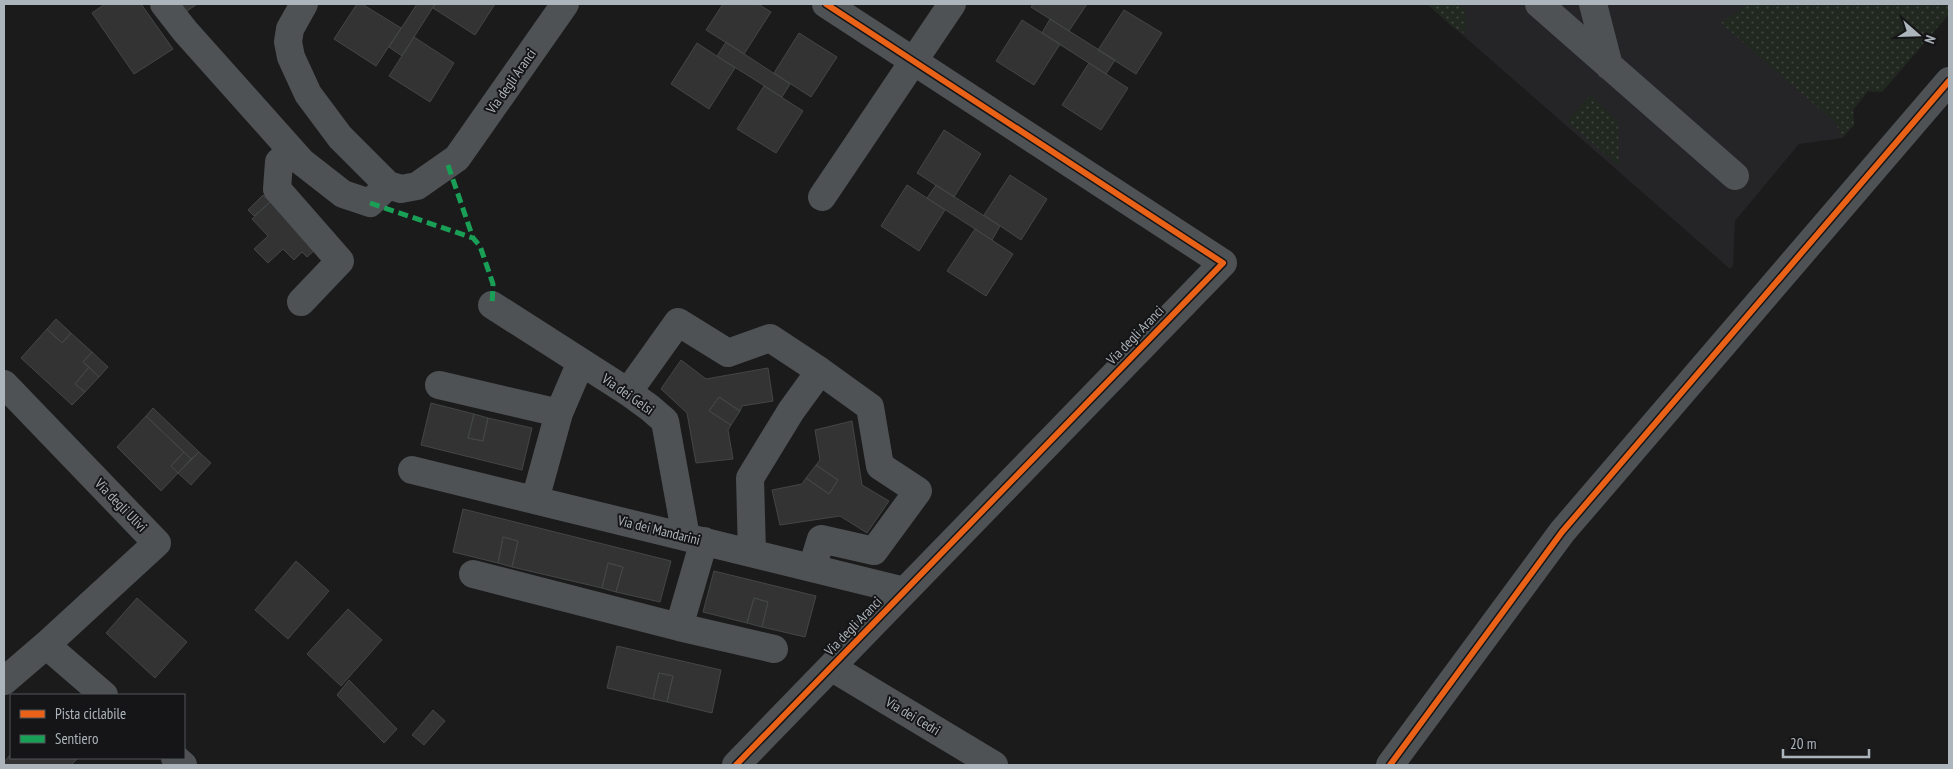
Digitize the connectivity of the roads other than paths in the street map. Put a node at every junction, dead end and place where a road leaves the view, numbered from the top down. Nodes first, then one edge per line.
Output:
1 (164, 4) edge
2 (304, 4) edge
3 (565, 4) edge
4 (826, 4) edge
5 (952, 4) edge
6 (1539, 4) edge
7 (1593, 4) edge
8 (913, 61) junction
9 (1609, 66) junction
10 (1949, 81) edge
11 (292, 150) junction
12 (1735, 176) dead end
13 (388, 185) junction
14 (822, 197) dead end
15 (301, 302) dead end
16 (492, 305) dead end
17 (580, 362) junction
18 (820, 371) junction
19 (4, 384) edge
20 (438, 385) dead end
21 (628, 392) junction
22 (559, 413) junction
23 (412, 470) dead end
24 (535, 500) junction
25 (695, 539) junction
26 (752, 553) junction
27 (812, 568) junction
28 (472, 574) dead end
29 (906, 591) junction
30 (679, 627) junction
31 (46, 645) junction
32 (774, 649) dead end
33 (831, 667) junction
34 (4, 681) edge
35 (103, 694) edge
36 (736, 765) edge
37 (994, 765) edge
38 (1390, 765) edge

1 - 11 street
2 - 13 street
3 - 13 street, Via degli Aranci
4 - 8 street, Via degli Aranci
5 - 8 street
6 - 9 street
7 - 9 street
8 - 14 street
8 - 29 street, Via degli Aranci
9 - 12 street
10 - 38 street
11 - 13 street
11 - 15 street
16 - 17 street, Via dei Gelsi
17 - 21 street, Via dei Gelsi
17 - 22 street
18 - 21 street
18 - 26 street
18 - 27 street
19 - 31 street, Via degli Ulivi
20 - 22 street
21 - 25 street, Via dei Gelsi
22 - 24 street
23 - 24 street, Via dei Mandarini
24 - 25 street, Via dei Mandarini
25 - 26 street, Via dei Mandarini
25 - 30 street
26 - 27 street, Via dei Mandarini
27 - 29 street, Via dei Mandarini
28 - 30 street
29 - 33 street, Via degli Aranci
30 - 32 street
31 - 34 street, Via degli Ulivi
31 - 35 street
33 - 36 street, Via degli Aranci
33 - 37 street, Via dei Cedri

